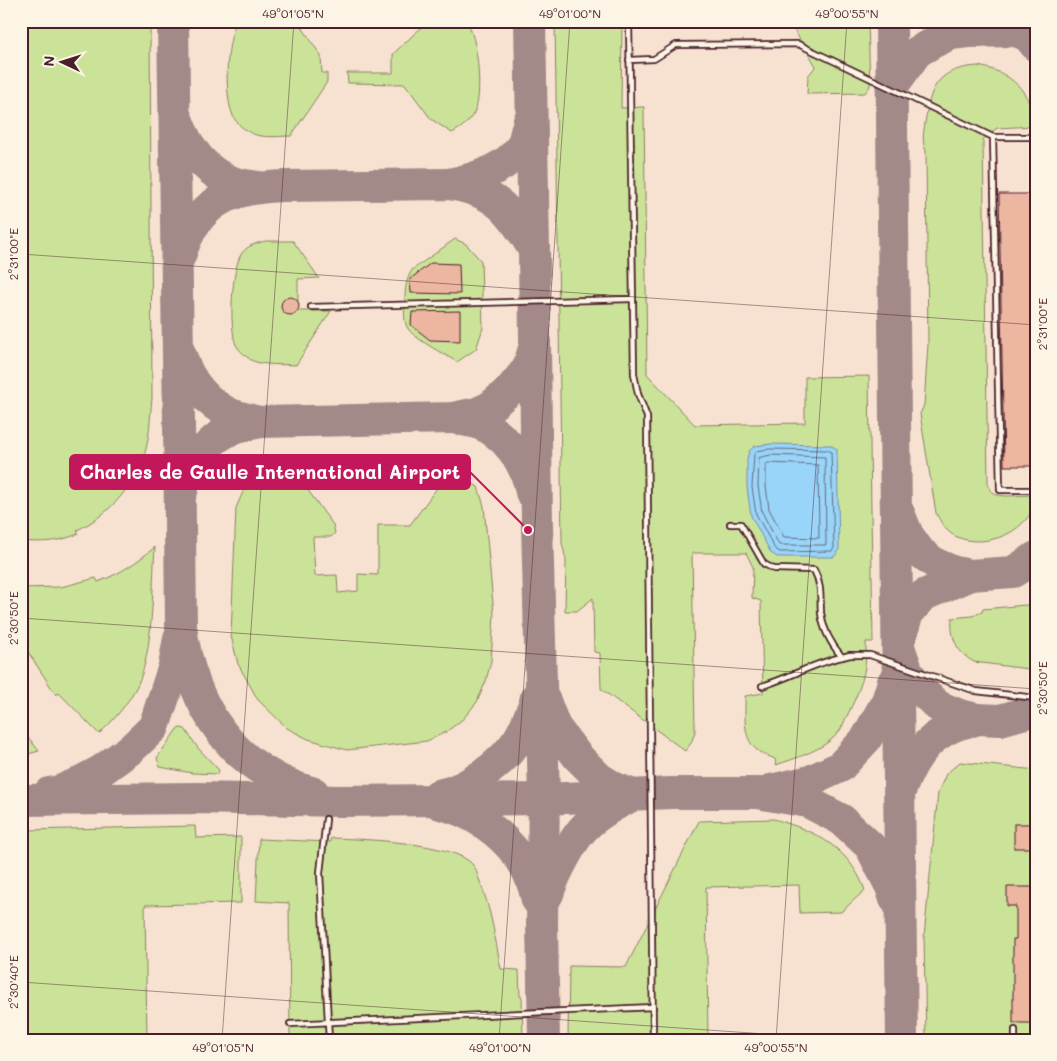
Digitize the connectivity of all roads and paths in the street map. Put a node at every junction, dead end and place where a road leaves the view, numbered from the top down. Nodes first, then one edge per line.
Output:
1 (629, 21) edge
2 (629, 60) junction
3 (993, 137) junction
4 (1036, 137) edge
5 (632, 299) junction
6 (311, 307) dead end
7 (1036, 490) edge
8 (730, 524) dead end
9 (842, 657) junction
10 (762, 686) dead end
11 (1036, 698) edge
12 (326, 819) dead end
13 (653, 1007) junction
14 (328, 1022) junction
15 (290, 1024) dead end
16 (1015, 1030) dead end
17 (329, 1040) edge
18 (653, 1040) edge
19 (1015, 1040) edge

1 - 2 lane
2 - 3 lane
2 - 5 lane
3 - 4 lane
3 - 7 lane
5 - 6 lane
5 - 13 lane
8 - 9 lane
9 - 10 lane
9 - 11 lane
12 - 14 lane
13 - 14 lane
13 - 18 lane
14 - 15 lane
14 - 17 lane
16 - 19 lane

